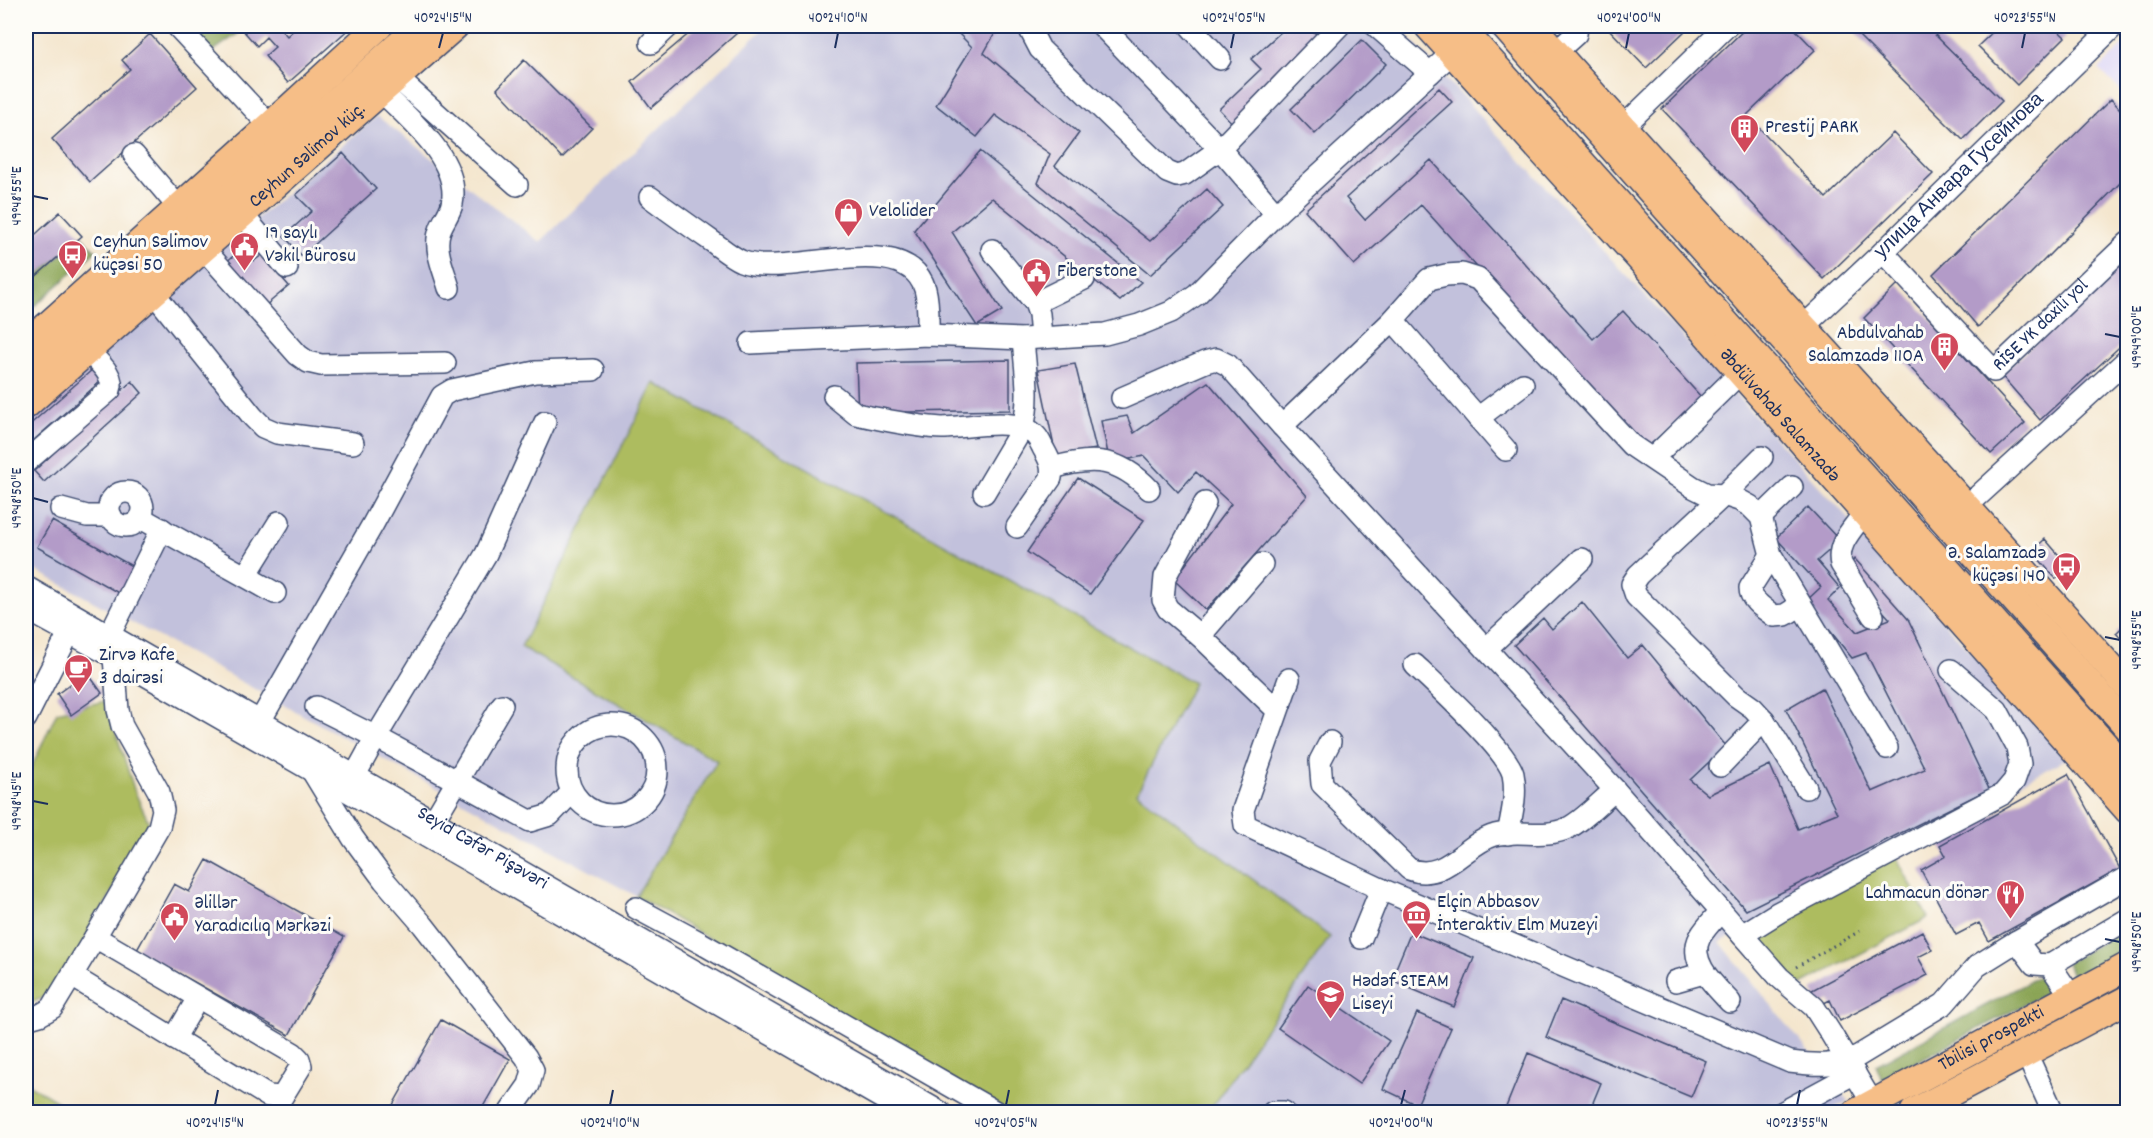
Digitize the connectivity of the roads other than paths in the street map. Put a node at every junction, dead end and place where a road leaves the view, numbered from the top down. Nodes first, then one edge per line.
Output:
1 (177, 26) edge
2 (379, 26) edge
3 (455, 26) edge
4 (669, 26) edge
5 (1028, 26) edge
6 (1102, 26) edge
7 (1190, 26) edge
8 (1339, 26) edge
9 (1376, 26) edge
10 (1428, 26) edge
11 (1459, 26) edge
12 (1504, 26) edge
13 (1577, 26) edge
14 (1727, 26) edge
15 (2114, 26) edge
16 (1535, 28) edge
17 (416, 29) edge
18 (651, 43) dead end
19 (1452, 53) junction
20 (1220, 59) dead end
21 (1552, 63) junction
22 (1430, 73) junction
23 (1480, 83) junction
24 (389, 84) junction
25 (1527, 101) junction
26 (270, 126) junction
27 (1623, 127) junction
28 (1220, 149) junction
29 (134, 155) dead end
30 (518, 185) dead end
31 (650, 197) dead end
32 (180, 208) junction
33 (242, 214) junction
34 (1276, 214) junction
35 (2127, 243) edge
36 (203, 248) junction
37 (992, 250) dead end
38 (1883, 252) junction
39 (287, 268) dead end
40 (1084, 279) dead end
41 (449, 288) dead end
42 (153, 292) junction
43 (1035, 303) junction
44 (1393, 320) junction
45 (1804, 326) junction
46 (928, 335) junction
47 (1032, 338) junction
48 (750, 343) dead end
49 (26, 345) edge
50 (87, 350) junction
51 (2127, 359) edge
52 (446, 363) dead end
53 (593, 370) dead end
54 (1740, 373) junction
55 (26, 379) edge
56 (1523, 384) dead end
57 (834, 396) dead end
58 (1122, 398) dead end
59 (26, 405) edge
60 (1478, 418) junction
61 (545, 423) dead end
62 (1282, 426) junction
63 (1023, 427) junction
64 (353, 443) dead end
65 (1506, 450) dead end
66 (1762, 457) dead end
67 (1653, 458) junction
68 (26, 462) edge
69 (1053, 468) junction
70 (1792, 487) dead end
71 (1149, 489) dead end
72 (984, 494) dead end
73 (1724, 495) junction
74 (1205, 503) dead end
75 (1967, 506) junction
76 (61, 509) dead end
77 (1864, 513) junction
78 (111, 516) junction
79 (1761, 517) junction
80 (141, 518) junction
81 (279, 522) dead end
82 (1017, 527) dead end
83 (162, 529) junction
84 (1771, 555) junction
85 (1582, 559) dead end
86 (1262, 564) dead end
87 (246, 575) junction
88 (26, 587) edge
89 (275, 593) dead end
90 (1801, 605) junction
91 (26, 609) edge
92 (1873, 616) dead end
93 (69, 633) junction
94 (109, 636) junction
95 (1200, 636) junction
96 (1486, 649) junction
97 (114, 657) junction
98 (1415, 665) dead end
99 (1951, 670) dead end
100 (1289, 679) dead end
101 (2127, 687) edge
102 (502, 705) dead end
103 (316, 707) dead end
104 (1277, 710) junction
105 (26, 718) edge
106 (1764, 720) junction
107 (260, 723) junction
108 (2127, 727) edge
109 (375, 736) junction
110 (1330, 742) dead end
111 (1887, 748) dead end
112 (1720, 766) dead end
113 (312, 771) junction
114 (2127, 771) edge
115 (354, 777) junction
116 (456, 782) junction
117 (1806, 788) dead end
118 (1615, 790) junction
119 (572, 792) junction
120 (2127, 810) edge
121 (433, 822) junction
122 (1508, 834) junction
123 (2127, 877) edge
124 (1381, 889) junction
125 (636, 908) dead end
126 (1721, 911) junction
127 (2127, 919) edge
128 (1742, 935) junction
129 (95, 937) junction
130 (1361, 938) dead end
131 (2017, 941) junction
132 (701, 943) junction
133 (2050, 964) junction
134 (2126, 966) edge
135 (687, 968) junction
136 (1704, 973) junction
137 (72, 976) junction
138 (1676, 981) dead end
139 (2071, 996) junction
140 (198, 998) junction
141 (2127, 999) edge
142 (1730, 1002) dead end
143 (26, 1018) edge
144 (174, 1039) junction
145 (2026, 1053) junction
146 (1851, 1067) junction
147 (1865, 1108) edge
148 (510, 1113) edge
149 (906, 1113) edge
150 (940, 1113) edge
151 (996, 1113) edge
152 (1273, 1113) edge
153 (1284, 1113) edge
154 (1783, 1113) edge
155 (1914, 1113) edge
156 (2053, 1113) edge

1 - 26 street
2 - 26 main road
3 - 24 main road, Ceyhun Səlimov küç.
4 - 18 street
5 - 28 street
6 - 28 street
7 - 20 street
8 - 28 street
9 - 22 street
10 - 19 main road, Əbdülvahab Salamzadə
11 - 25 main road, Əbdülvahab Salamzadə
12 - 21 main road
13 - 21 street
14 - 27 street
15 - 38 street, улица Анвара Гусейнова
16 - 21 main road
17 - 55 main road, Ceyhun Səlimov küç.
19 - 22 street
19 - 23 main road, Əbdülvahab Salamzadə
21 - 27 main road
21 - 108 main road
22 - 34 street
23 - 25 main road
23 - 54 main road, Əbdülvahab Salamzadə
24 - 30 street
24 - 33 main road, Ceyhun Səlimov küç.
24 - 41 street
25 - 114 main road, Əbdülvahab Salamzadə
26 - 32 main road
27 - 45 main road
28 - 34 street
29 - 32 street
31 - 46 street
32 - 49 main road
33 - 36 main road, Ceyhun Səlimov küç.
33 - 39 street
34 - 47 street
35 - 38 street, RİSE YK daxili yol
36 - 42 main road, Ceyhun Səlimov küç.
36 - 52 street
37 - 43 street
38 - 45 street, улица Анвара Гусейнова
40 - 43 street
42 - 50 main road, Ceyhun Səlimov küç.
42 - 64 street
43 - 47 street
44 - 60 street
44 - 62 street
44 - 67 street
45 - 75 main road
46 - 47 street
46 - 48 street
47 - 63 street
50 - 59 main road, Ceyhun Səlimov küç.
50 - 68 street
51 - 75 street
53 - 107 street
54 - 67 street
54 - 77 main road, Əbdülvahab Salamzadə
56 - 60 street
57 - 63 street
58 - 62 street
60 - 65 street
61 - 109 street
62 - 96 street
63 - 69 street
63 - 72 street
66 - 73 street
67 - 73 street
69 - 71 street
69 - 82 street
70 - 79 street
73 - 79 street
73 - 106 street
74 - 95 street
75 - 101 main road
76 - 78 street
77 - 92 street
77 - 120 main road, Əbdülvahab Salamzadə
78 - 80 street
78 - 80 street
79 - 84 street
80 - 83 street
81 - 87 street
83 - 87 street
83 - 94 street
84 - 90 street
84 - 90 street
85 - 96 street
86 - 95 street
87 - 89 street
88 - 94 street, Seyid Cəfər Pişəvəri
90 - 111 street
91 - 93 street, Seyid Cəfər Pişəvəri
93 - 97 street, Seyid Cəfər Pişəvəri
93 - 105 street
94 - 107 street, Seyid Cəfər Pişəvəri
95 - 104 street
96 - 118 street
97 - 113 street, Seyid Cəfər Pişəvəri
97 - 129 street
98 - 122 street
99 - 128 street
100 - 104 street
102 - 116 street
103 - 109 street
104 - 124 street
106 - 112 street
106 - 117 street
107 - 115 street, Seyid Cəfər Pişəvəri
109 - 115 street
109 - 116 street
110 - 122 street
113 - 148 street
113 - 149 street, Seyid Cəfər Pişəvəri
115 - 121 street, Seyid Cəfər Pişəvəri
116 - 119 street
116 - 121 street
118 - 122 street
118 - 126 street
119 - 119 street
121 - 135 street, Seyid Cəfər Pişəvəri
123 - 131 street
124 - 130 street
124 - 146 street
125 - 132 street
126 - 128 street
126 - 136 street
127 - 133 street
128 - 146 street
129 - 137 street
129 - 140 street
131 - 133 street
131 - 146 street
132 - 135 street
132 - 151 street
133 - 139 street
134 - 139 main road, Tbilisi prospekti
135 - 150 street, Seyid Cəfər Pişəvəri
136 - 138 street
136 - 142 street
137 - 143 street
137 - 144 street
139 - 147 main road, Tbilisi prospekti
140 - 144 street
140 - 144 street
141 - 145 main road, Tbilisi prospekti
145 - 155 main road, Tbilisi prospekti
145 - 156 street
146 - 147 street
146 - 154 street
152 - 153 street

